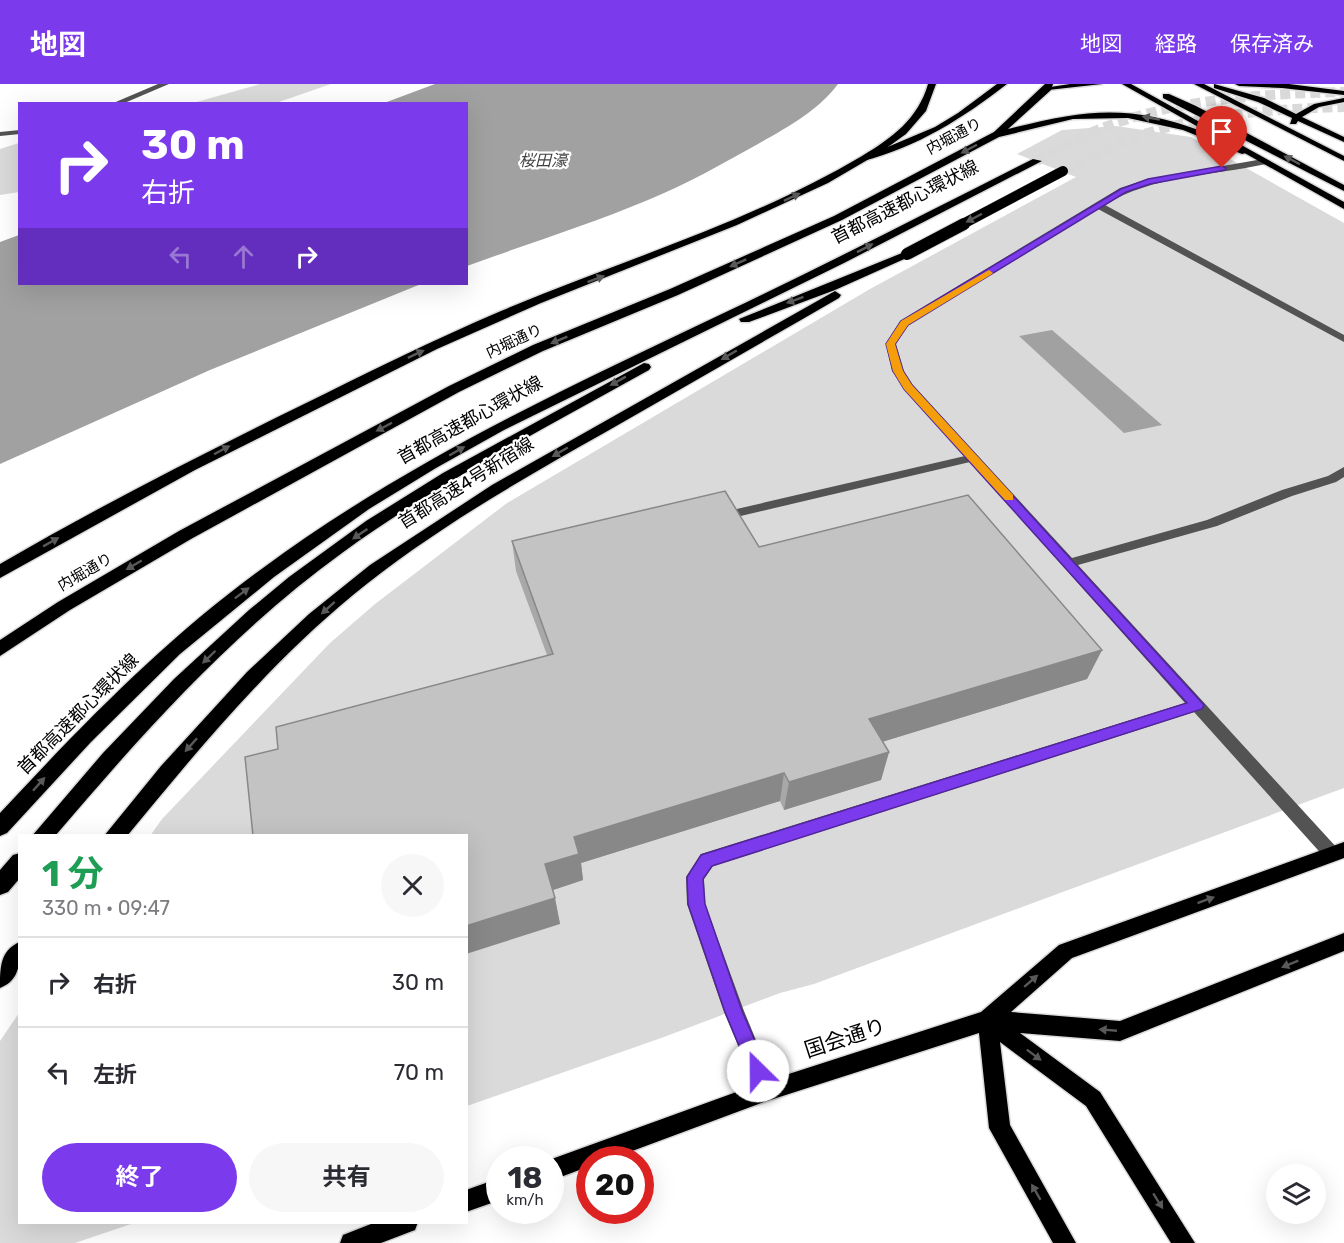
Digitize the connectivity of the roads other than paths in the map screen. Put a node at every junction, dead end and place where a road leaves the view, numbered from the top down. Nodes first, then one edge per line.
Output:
1 (165, 84) edge
2 (932, 84) edge
3 (1003, 84) edge
4 (1098, 84) edge
5 (1127, 84) edge
6 (1198, 84) edge
7 (1211, 84) edge
8 (1239, 84) edge
9 (1271, 84) edge
10 (1049, 86) edge
11 (1288, 86) junction
12 (1176, 91) dead end
13 (1344, 93) edge
14 (1344, 100) edge
15 (116, 102) edge
16 (1193, 108) junction
17 (1297, 117) junction
18 (18, 132) edge
19 (0, 134) edge
20 (997, 134) junction
21 (1298, 135) junction
22 (1344, 140) edge
23 (1245, 152) junction
24 (863, 159) junction
25 (1344, 159) edge
26 (1036, 161) tunnel mouth
27 (1263, 162) junction
28 (1063, 171) tunnel mouth
29 (1344, 188) edge
30 (1100, 206) junction
31 (1344, 206) edge
32 (907, 254) junction
33 (1344, 339) edge
34 (973, 458) junction
35 (1344, 471) edge
36 (728, 515) edge
37 (1069, 563) junction
38 (0, 572) edge
39 (0, 649) edge
40 (1197, 705) junction
41 (0, 827) edge
42 (44, 834) edge
43 (116, 834) edge
44 (1338, 852) edge
45 (18, 864) edge
46 (0, 885) edge
47 (1344, 942) edge
48 (18, 954) edge
49 (0, 977) edge
50 (987, 1020) junction
51 (767, 1091) junction
52 (564, 1165) edge
53 (486, 1194) edge
54 (468, 1200) edge
55 (402, 1224) edge
56 (351, 1243) edge
57 (1065, 1243) edge
58 (1184, 1243) edge

1 - 15 lane
2 - 24 highway, 内堀通り
3 - 24 main road
4 - 10 main road
5 - 16 main road
5 - 23 main road
6 - 21 main road
7 - 17 main road
8 - 11 main road
9 - 11 main road
10 - 20 highway, 内堀通り
11 - 13 main road
12 - 16 main road
14 - 17 main road
29 -> 16 main road
17 - 21 main road
17 - 22 main road
18 - 19 lane
23 -> 20 highway
20 -> 39 highway, 内堀通り
21 - 25 main road
23 - 27 main road
38 -> 24 highway, 内堀通り
41 -> 26 highway, 首都高速都心環状線
27 - 30 lane
27 - 31 main road
28 -> 32 highway, bridge
30 - 33 lane
30 - 34 lane
32 -> 42 highway
32 -> 43 highway, 首都高速4号新宿線
34 - 36 lane
34 - 37 lane
35 - 37 lane
37 - 40 lane
40 - 44 lane
40 - 51 lane
50 -> 44 main road, 国会通り
45 - 46 highway
47 -> 50 main road, 国会通り
48 - 49 highway
50 - 51 main road, 国会通り
57 -> 50 main road
50 -> 58 main road
51 - 52 main road, 国会通り
53 - 54 main road
55 - 56 main road

